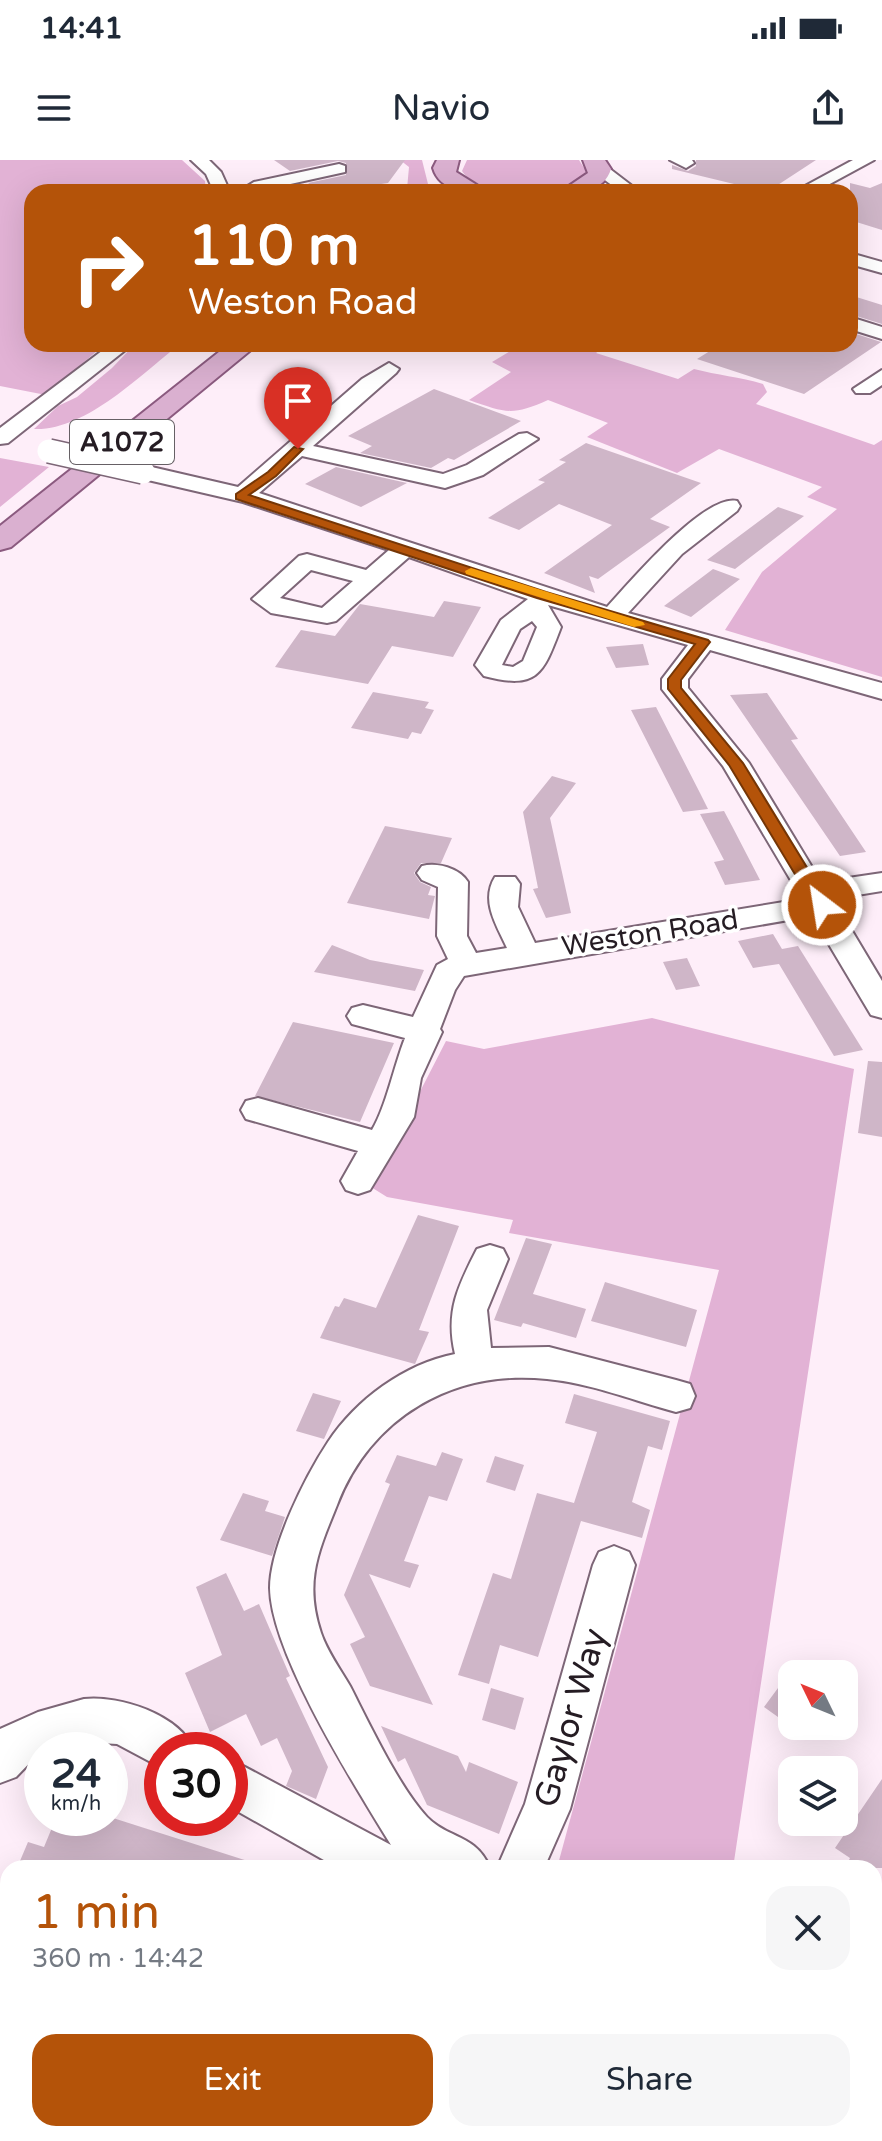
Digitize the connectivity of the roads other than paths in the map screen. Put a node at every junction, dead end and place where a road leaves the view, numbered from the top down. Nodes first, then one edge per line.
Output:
1 (199, 160) edge
2 (447, 160) edge
3 (862, 162) edge
4 (597, 165) edge
5 (338, 169) edge
6 (882, 171) edge
7 (218, 184) edge
8 (268, 184) edge
9 (448, 184) edge
10 (590, 184) edge
11 (622, 184) edge
12 (818, 184) edge
13 (858, 260) edge
14 (882, 268) edge
15 (858, 271) edge
16 (882, 279) edge
17 (858, 326) edge
18 (882, 333) edge
19 (113, 352) edge
20 (205, 352) edge
21 (235, 352) edge
22 (389, 369) dead end
23 (882, 376) edge
24 (863, 389) dead end
25 (527, 439) dead end
26 (0, 440) edge
27 (298, 449) junction
28 (240, 496) junction
29 (729, 506) dead end
30 (0, 513) edge
31 (0, 541) edge
32 (404, 549) junction
33 (368, 578) dead end
34 (611, 617) junction
35 (703, 642) junction
36 (882, 691) edge
37 (432, 873) dead end
38 (882, 882) edge
39 (505, 884) dead end
40 (818, 899) junction
41 (525, 954) junction
42 (466, 963) junction
43 (882, 1007) edge
44 (363, 1016) dead end
45 (426, 1032) junction
46 (258, 1110) dead end
47 (381, 1145) junction
48 (358, 1181) dead end
49 (490, 1259) dead end
50 (476, 1365) junction
51 (676, 1396) dead end
52 (614, 1565) dead end
53 (144, 1734) edge
54 (0, 1761) edge
55 (248, 1792) edge
56 (369, 1860) edge
57 (454, 1860) edge
58 (524, 1860) edge

1 - 7 street
2 - 9 main road
3 - 6 street
3 - 12 street
4 - 10 main road
4 - 11 street
5 - 8 street
13 - 14 street
15 - 16 street
17 - 18 street
19 - 26 street
20 - 30 main road, A1072
21 - 31 main road, A1072
22 - 27 street
23 - 24 street
25 - 27 street
26 - 28 street, bridge
27 - 28 street
28 - 32 street
29 - 34 street
32 - 33 street
32 - 34 street
34 - 35 street
35 - 36 street
35 - 40 street
37 - 42 street
38 - 40 street, Weston Road
39 - 41 street, Weston Road
40 - 41 street, Weston Road
40 - 43 street
41 - 42 street, Weston Road
42 - 45 street
44 - 45 street
45 - 47 street
46 - 47 street
47 - 48 street
49 - 50 street
50 - 51 street
50 - 57 street
52 - 58 street, Gaylor Way
53 - 54 street
55 - 56 street

